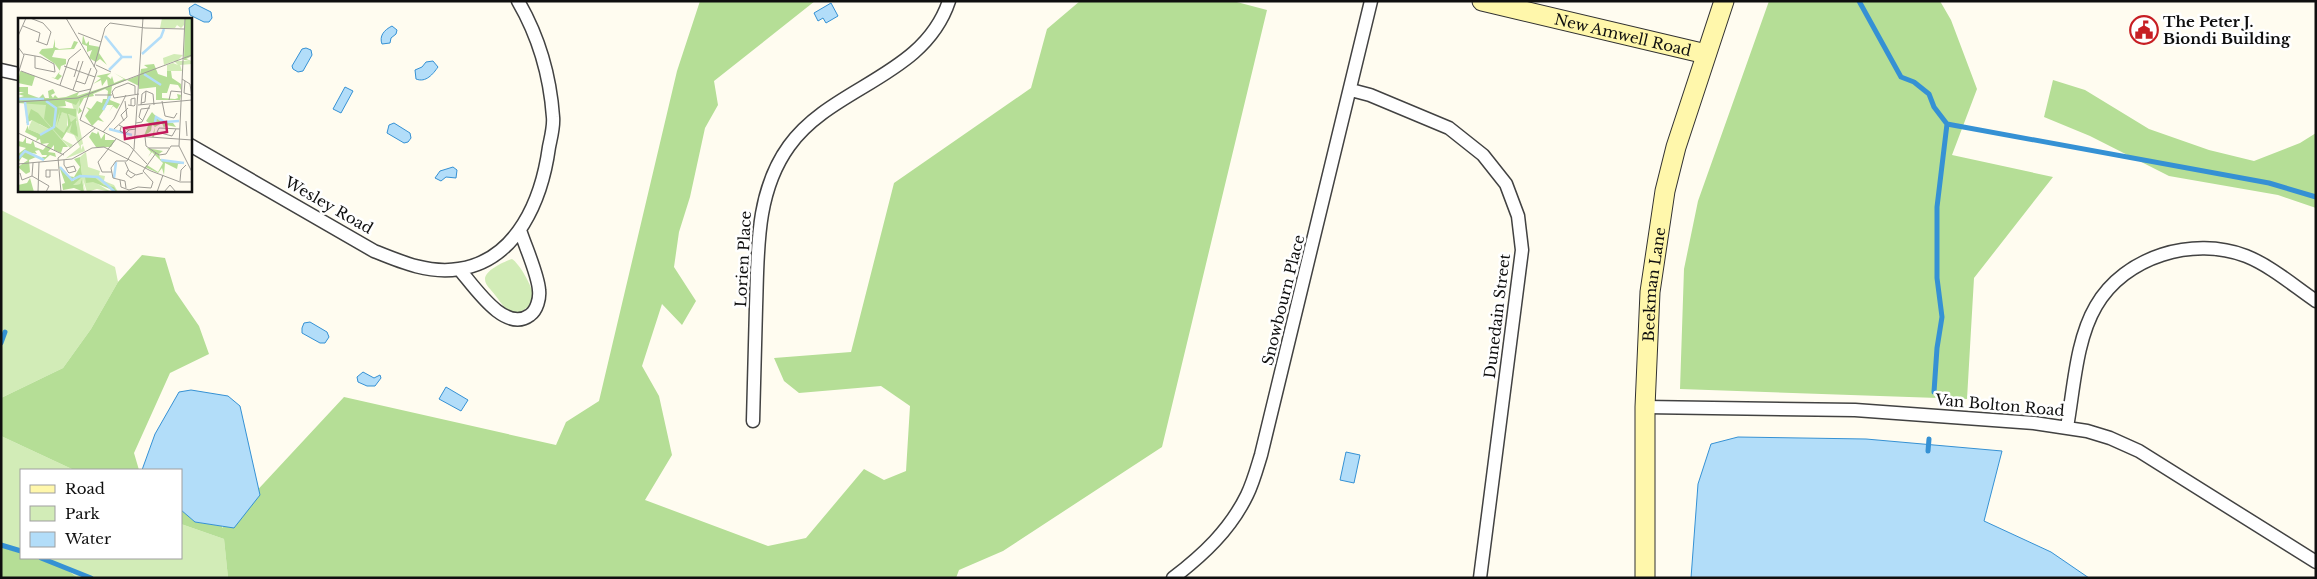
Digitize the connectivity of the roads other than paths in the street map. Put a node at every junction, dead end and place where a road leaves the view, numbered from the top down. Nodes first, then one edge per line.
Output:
1 (518, 1) edge
2 (949, 1) edge
3 (1371, 1) edge
4 (1482, 1) edge
5 (1724, 1) edge
6 (1706, 54) junction
7 (1, 70) edge
8 (18, 74) edge
9 (1351, 90) junction
10 (191, 146) edge
11 (520, 230) junction
12 (459, 269) junction
13 (2316, 301) edge
14 (1645, 408) junction
15 (753, 421) dead end
16 (2067, 427) junction
17 (2316, 562) edge
18 (1173, 578) edge
19 (1480, 578) edge
20 (1645, 578) edge

1 - 11 street, Wesley Road
2 - 15 street, Lorien Place
3 - 9 street, Snowbourn Place
4 - 6 street, New Amwell Road
5 - 6 street, Beekman Lane
6 - 14 street, Beekman Lane
7 - 8 street
9 - 18 street, Snowbourn Place
9 - 19 street, Dunedain Street
10 - 12 street, Wesley Road
11 - 12 street, Wesley Road
11 - 12 street
13 - 16 street
14 - 16 street, Van Bolton Road
14 - 20 street, Beekman Lane
16 - 17 street, Van Bolton Road

